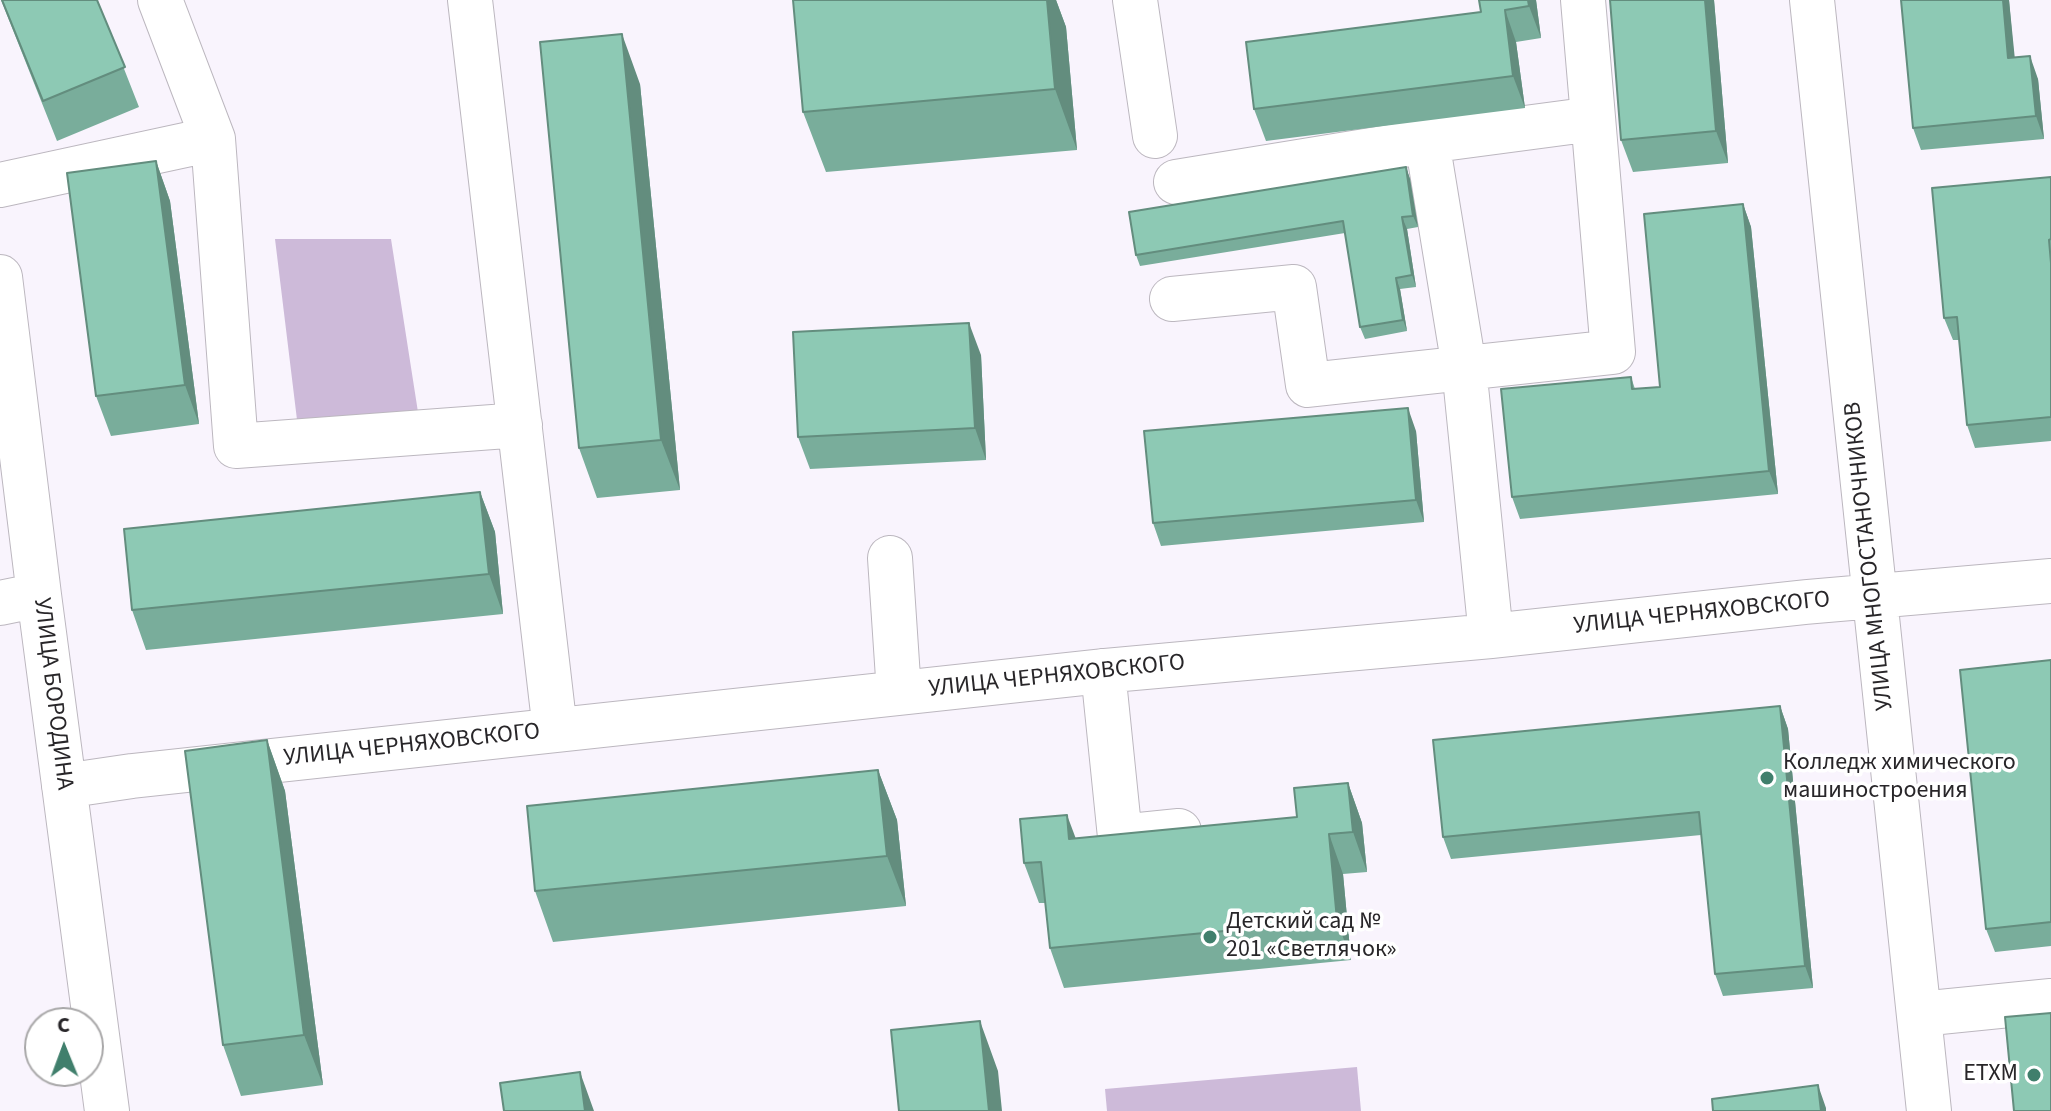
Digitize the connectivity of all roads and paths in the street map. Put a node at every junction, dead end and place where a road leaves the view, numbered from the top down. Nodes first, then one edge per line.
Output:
1 (160, 0) edge
2 (470, 0) edge
3 (1135, 0) edge
4 (1583, 0) edge
5 (1812, 0) edge
6 (1593, 119) junction
7 (1155, 136) dead end
8 (213, 139) junction
9 (1427, 141) junction
10 (1176, 182) dead end
11 (0, 185) edge
12 (0, 277) edge
13 (1172, 299) dead end
14 (1464, 367) junction
15 (520, 425) junction
16 (890, 558) dead end
17 (2051, 581) edge
18 (1876, 598) junction
19 (19, 599) edge
20 (1491, 636) junction
21 (1103, 671) junction
22 (899, 693) junction
23 (555, 730) junction
24 (64, 786) junction
25 (1223, 826) edge
26 (2051, 1001) edge
27 (1920, 1014) junction
28 (107, 1111) edge
29 (1929, 1111) edge

1 - 8 street
2 - 15 street
3 - 7 street
4 - 6 street
5 - 18 street, УЛИЦА МНОГОСТАНОЧНИКОВ
6 - 9 street
6 - 14 street
8 - 11 street
8 - 15 street
9 - 10 street
9 - 14 street
12 - 19 street, УЛИЦА БОРОДИНА
13 - 14 street
14 - 20 street
15 - 23 street
16 - 22 street
17 - 18 street, УЛИЦА ЧЕРНЯХОВСКОГО
18 - 20 street, УЛИЦА ЧЕРНЯХОВСКОГО
18 - 27 street, УЛИЦА МНОГОСТАНОЧНИКОВ
19 - 24 street, УЛИЦА БОРОДИНА
20 - 21 street, УЛИЦА ЧЕРНЯХОВСКОГО
21 - 22 street, УЛИЦА ЧЕРНЯХОВСКОГО
21 - 25 street
22 - 23 street, УЛИЦА ЧЕРНЯХОВСКОГО
23 - 24 street, УЛИЦА ЧЕРНЯХОВСКОГО
24 - 28 street, УЛИЦА БОРОДИНА
26 - 27 street
27 - 29 street, УЛИЦА МНОГОСТАНОЧНИКОВ

